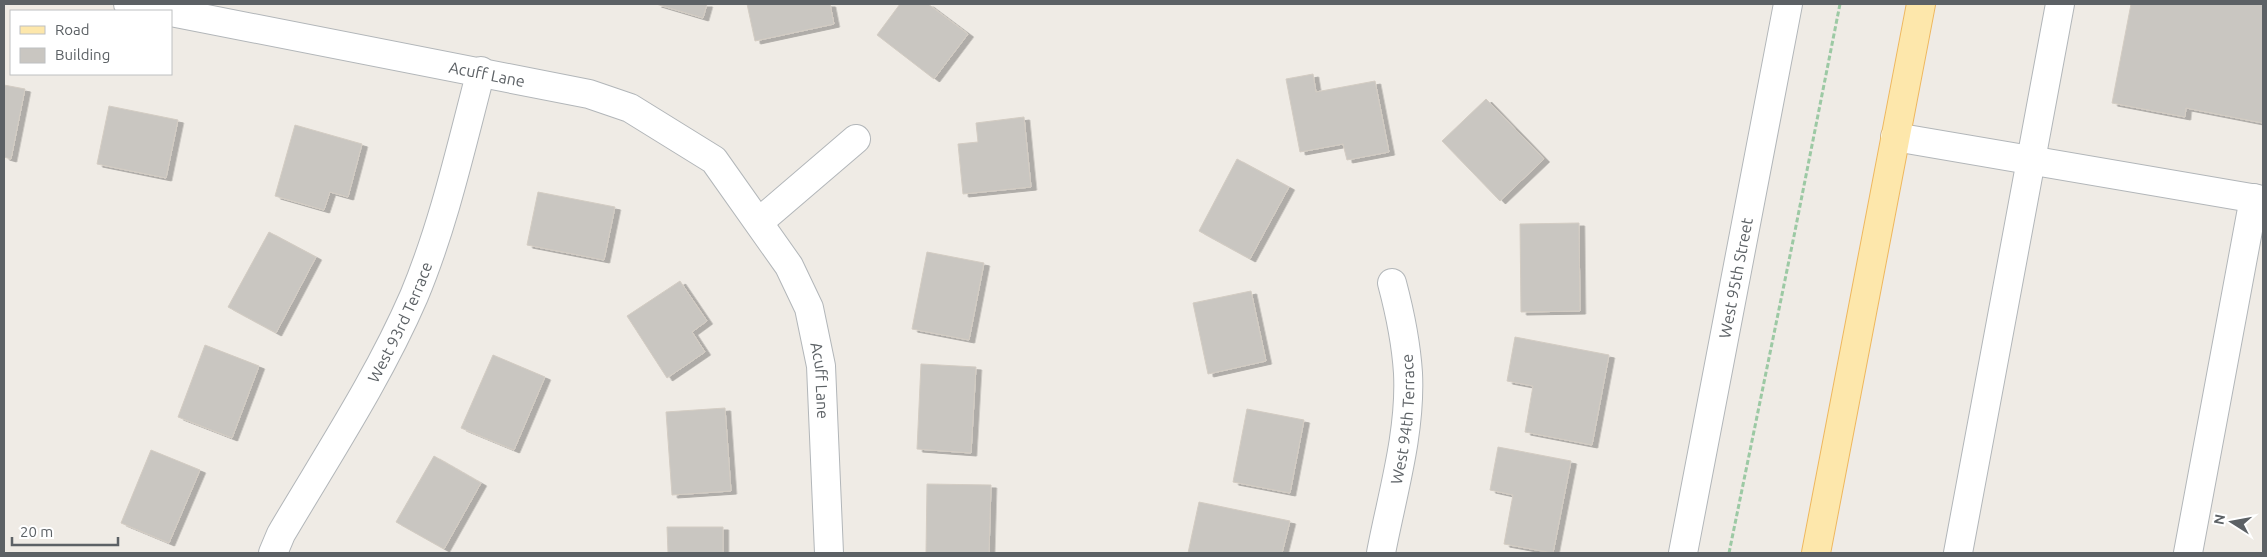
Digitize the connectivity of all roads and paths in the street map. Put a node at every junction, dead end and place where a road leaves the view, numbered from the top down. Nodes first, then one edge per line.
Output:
1 (128, 4) edge
2 (1788, 4) edge
3 (1840, 4) edge
4 (1921, 4) edge
5 (2060, 4) edge
6 (161, 10) edge
7 (172, 12) edge
8 (480, 71) junction
9 (1895, 137) junction
10 (856, 139) dead end
11 (2029, 159) junction
12 (2259, 199) edge
13 (759, 222) junction
14 (1392, 283) dead end
15 (273, 553) edge
16 (829, 553) edge
17 (1381, 553) edge
18 (1683, 553) edge
19 (1729, 553) edge
20 (1816, 553) edge
21 (1958, 553) edge
22 (2188, 553) edge

1 - 6 street
2 - 18 street, West 95th Street
3 - 19 path
4 - 9 main road
5 - 11 street
7 - 8 street, Acuff Lane
8 - 13 street, Acuff Lane
8 - 15 street, West 93rd Terrace
9 - 11 street
9 - 20 main road
10 - 13 street
11 - 12 street
11 - 21 street
12 - 22 street
13 - 16 street, Acuff Lane
14 - 17 street, West 94th Terrace

